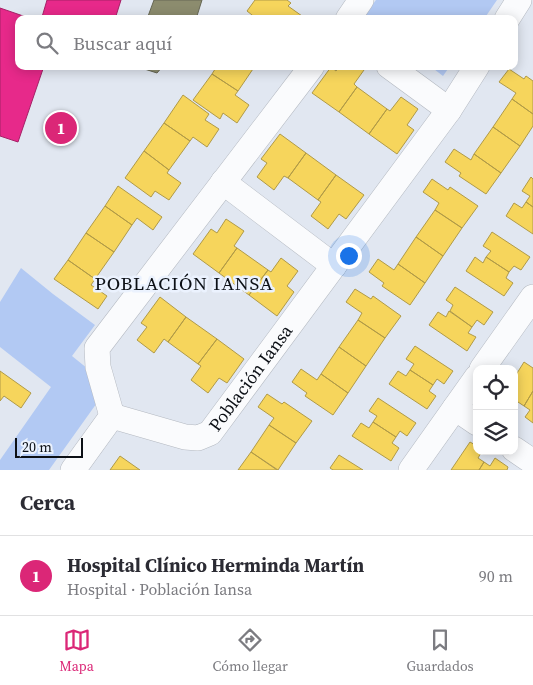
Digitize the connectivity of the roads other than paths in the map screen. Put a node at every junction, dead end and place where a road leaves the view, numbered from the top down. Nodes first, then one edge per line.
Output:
1 (361, 0) edge
2 (519, 0) edge
3 (351, 15) edge
4 (510, 15) edge
5 (309, 70) edge
6 (395, 70) edge
7 (474, 70) edge
8 (449, 110) junction
9 (223, 182) junction
10 (334, 266) junction
11 (533, 297) edge
12 (485, 365) edge
13 (473, 383) edge
14 (455, 408) junction
15 (112, 416) junction
16 (473, 420) edge
17 (518, 452) edge
18 (533, 462) edge
19 (73, 470) edge
20 (411, 470) edge

1 - 3 street
2 - 4 street
5 - 9 street
6 - 8 street
7 - 8 street, Población Iansa
8 - 10 street, Población Iansa
9 - 10 street
9 - 15 street
10 - 15 street, Población Iansa
11 - 12 street
13 - 14 street
14 - 16 street
14 - 20 street
15 - 19 street
17 - 18 street

